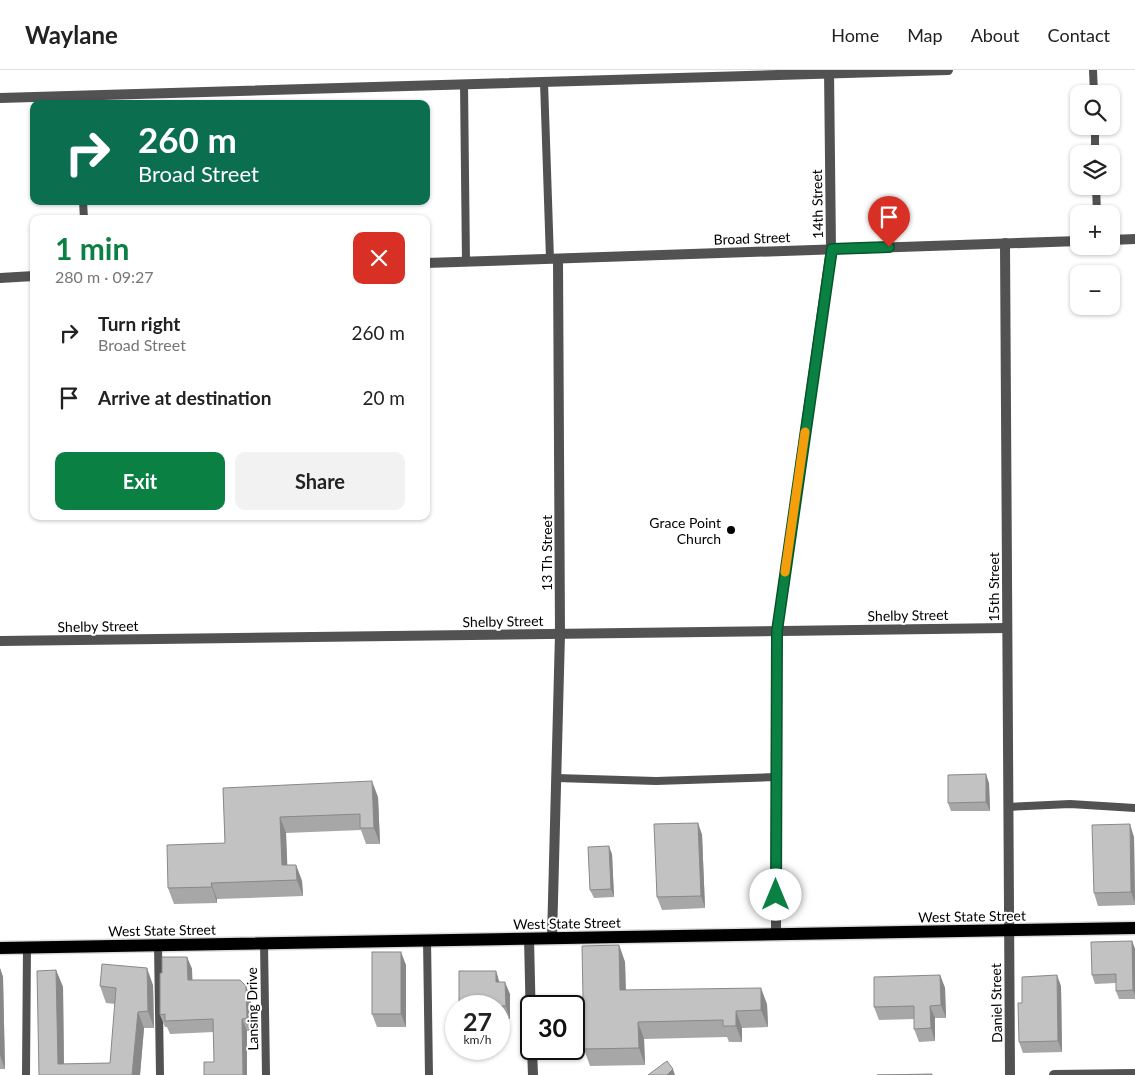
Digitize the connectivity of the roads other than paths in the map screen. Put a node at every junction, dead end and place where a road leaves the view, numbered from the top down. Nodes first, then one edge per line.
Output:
1 (948, 70) edge
2 (1093, 70) edge
3 (829, 72) edge
4 (544, 82) junction
5 (464, 84) junction
6 (1094, 85) edge
7 (0, 98) edge
8 (78, 100) edge
9 (1135, 239) edge
10 (1120, 240) edge
11 (1070, 241) edge
12 (1004, 244) junction
13 (832, 249) junction
14 (554, 259) junction
15 (466, 262) junction
16 (430, 263) edge
17 (30, 276) edge
18 (0, 278) edge
19 (1007, 628) junction
20 (777, 631) junction
21 (560, 634) junction
22 (0, 642) edge
23 (776, 777) junction
24 (556, 778) junction
25 (1008, 807) junction
26 (1135, 808) edge
27 (1135, 928) edge
28 (1009, 930) junction
29 (776, 934) junction
30 (529, 938) junction
31 (552, 938) junction
32 (427, 940) junction
33 (264, 943) junction
34 (158, 945) junction
35 (27, 947) junction
36 (0, 948) edge
37 (530, 995) edge
38 (532, 1060) edge
39 (1135, 1074) edge
40 (26, 1075) edge
41 (160, 1075) edge
42 (266, 1075) edge
43 (429, 1075) edge
44 (532, 1075) edge
45 (1010, 1075) edge
46 (1054, 1075) edge

1 - 3 street
2 - 6 lane
3 - 4 street
3 - 13 street, 14th Street
4 - 5 street
4 - 14 lane
5 - 8 street
5 - 15 lane
7 - 8 street
9 - 10 street
11 - 12 street, Broad Street
12 - 13 street, Broad Street
12 - 19 street, 15th Street
13 - 14 street, Broad Street
13 - 20 street, 14th Street
14 - 15 street, Broad Street
14 - 21 street, 13 Th Street
15 - 16 street, Broad Street
17 - 18 street
19 - 20 street, Shelby Street
19 - 25 street, 15th Street
20 - 21 street, Shelby Street
20 - 23 street, 14th Street
21 - 22 street, Shelby Street
21 - 24 street, 13 Th Street
23 - 24 lane
23 - 29 street, 14th Street
24 - 31 street, 13 Th Street
25 - 26 lane
25 - 28 street, 15th Street
27 - 28 main road, West State Street
28 - 29 main road, West State Street
28 - 45 street, Daniel Street
29 - 31 main road, West State Street
30 - 31 main road, West State Street
30 - 32 main road, West State Street
30 - 37 street
32 - 33 main road, West State Street
32 - 43 lane
33 - 34 main road, West State Street
33 - 42 lane, Lansing Drive
34 - 35 main road, West State Street
34 - 41 lane
35 - 36 main road, West State Street
35 - 40 lane
38 - 44 street
39 - 46 street

